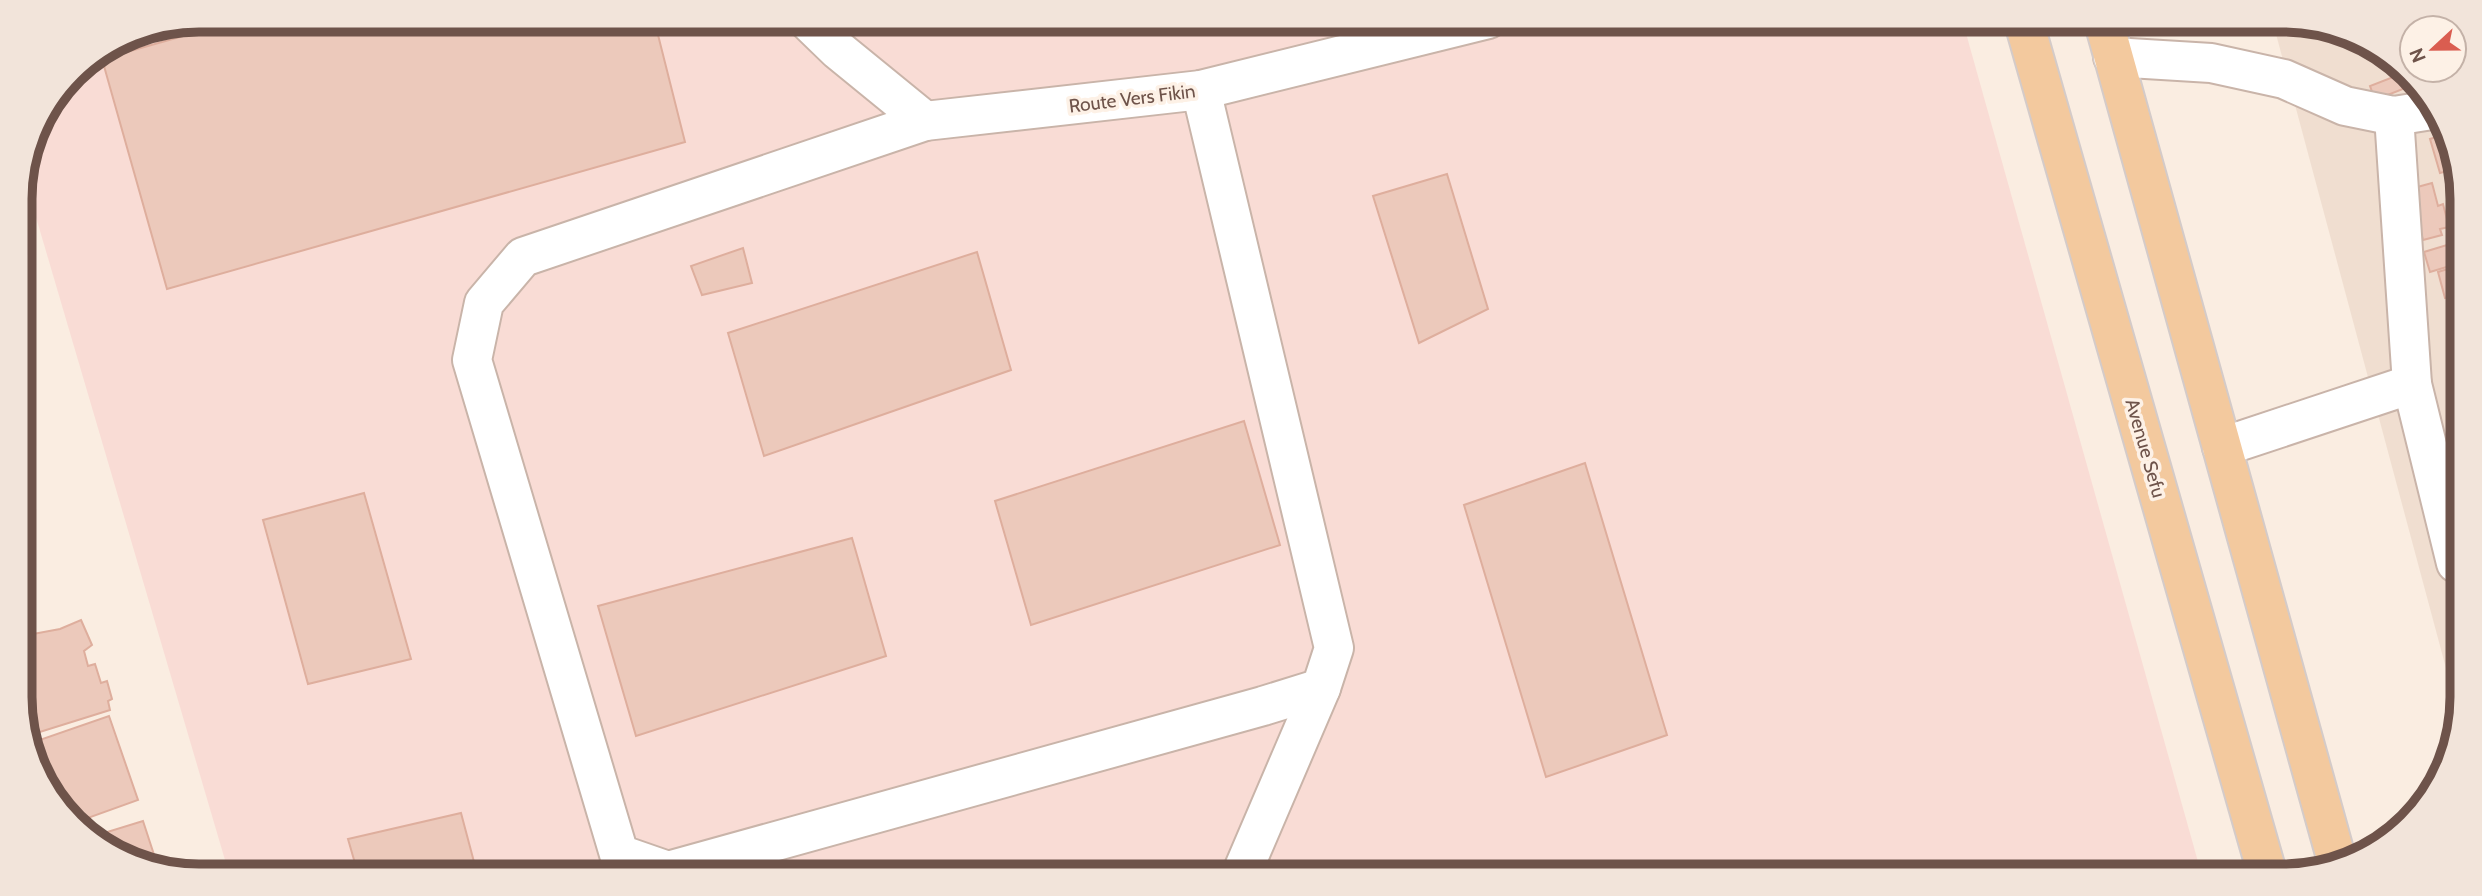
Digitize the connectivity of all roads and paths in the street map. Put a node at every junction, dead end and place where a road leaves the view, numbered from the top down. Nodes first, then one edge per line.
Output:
1 (819, 32) edge
2 (1435, 32) edge
3 (2027, 32) edge
4 (2106, 32) edge
5 (2113, 57) junction
6 (1201, 90) junction
7 (2425, 111) edge
8 (2394, 116) junction
9 (925, 121) junction
10 (2412, 384) junction
11 (2222, 447) junction
12 (2450, 539) edge
13 (1321, 688) junction
14 (2336, 856) edge
15 (646, 864) edge
16 (709, 864) edge
17 (1246, 864) edge
18 (2265, 864) edge

1 - 9 street
2 - 6 street, Route Vers Fikin
3 - 18 main road, Avenue Sefu
4 - 5 main road
5 - 8 street
5 - 11 main road
6 - 9 street, Route Vers Fikin
6 - 13 street
7 - 8 street
8 - 10 street
9 - 15 street, Route Vers Fikin
10 - 11 street
10 - 12 street
11 - 14 main road
13 - 16 street
13 - 17 street

